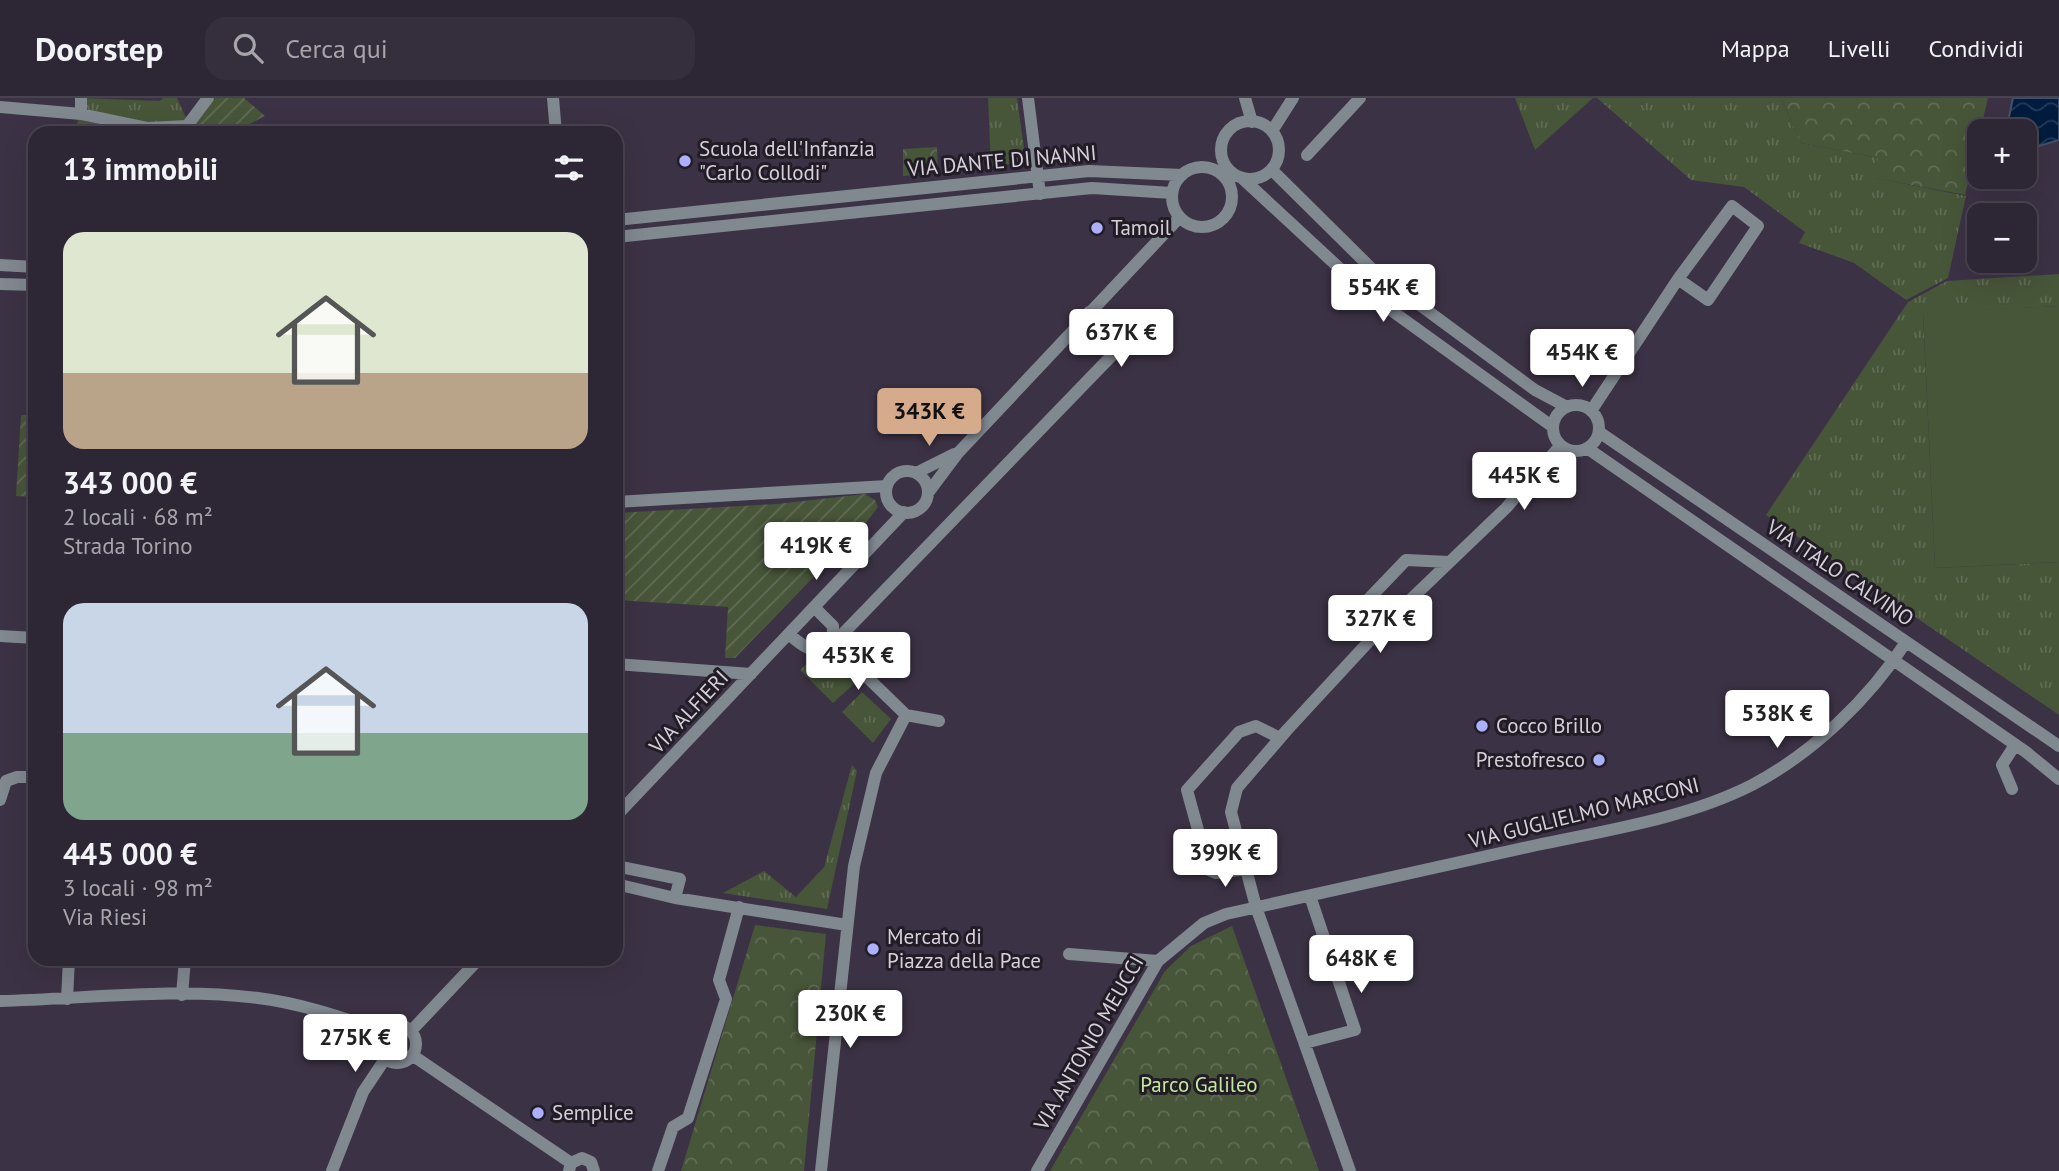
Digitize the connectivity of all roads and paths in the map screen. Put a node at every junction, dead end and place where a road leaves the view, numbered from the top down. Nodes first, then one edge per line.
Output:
1 (81, 98) edge
2 (208, 98) edge
3 (553, 98) edge
4 (1028, 98) edge
5 (1245, 98) edge
6 (1293, 98) edge
7 (1360, 98) edge
8 (0, 107) edge
9 (80, 114) junction
10 (1252, 122) junction
11 (138, 126) edge
12 (187, 126) edge
13 (555, 126) edge
14 (1272, 131) junction
15 (1307, 155) dead end
16 (1223, 159) junction
17 (1212, 169) junction
18 (1272, 170) junction
19 (1038, 175) junction
20 (1182, 175) junction
21 (1242, 178) junction
22 (1231, 189) junction
23 (1172, 193) junction
24 (1041, 194) junction
25 (1180, 218) junction
26 (623, 219) edge
27 (623, 236) edge
28 (0, 265) edge
29 (28, 267) edge
30 (1678, 279) junction
31 (0, 284) edge
32 (28, 285) edge
33 (1089, 312) junction
34 (1567, 407) junction
35 (1591, 411) junction
36 (1553, 427) junction
37 (1599, 432) junction
38 (1560, 446) junction
39 (1587, 449) junction
40 (958, 453) junction
41 (916, 473) junction
42 (887, 485) junction
43 (928, 493) junction
44 (623, 502) edge
45 (904, 512) junction
46 (1449, 562) junction
47 (814, 607) junction
48 (789, 634) junction
49 (0, 636) edge
50 (28, 638) edge
51 (1373, 638) junction
52 (1906, 642) junction
53 (833, 644) junction
54 (1894, 661) junction
55 (623, 665) edge
56 (751, 674) junction
57 (906, 715) junction
58 (939, 721) dead end
59 (1280, 738) junction
60 (2015, 745) junction
61 (2059, 746) edge
62 (28, 778) edge
63 (2059, 779) edge
64 (2012, 789) dead end
65 (0, 792) edge
66 (0, 800) edge
67 (623, 809) edge
68 (623, 867) edge
69 (1247, 869) junction
70 (623, 886) edge
71 (1310, 896) junction
72 (676, 898) junction
73 (739, 907) junction
74 (1256, 907) junction
75 (847, 925) junction
76 (1069, 954) dead end
77 (1158, 961) junction
78 (69, 966) edge
79 (185, 966) edge
80 (472, 966) edge
81 (182, 995) junction
82 (67, 999) junction
83 (0, 1001) edge
84 (383, 1031) junction
85 (411, 1031) junction
86 (1305, 1043) junction
87 (412, 1055) junction
88 (385, 1059) junction
89 (570, 1167) edge
90 (595, 1170) edge
91 (332, 1171) edge
92 (658, 1171) edge
93 (821, 1171) edge
94 (1037, 1171) edge
95 (1350, 1171) edge

1 - 9 street
2 - 12 street
3 - 13 street
4 - 19 street
5 - 10 street
6 - 14 street
7 - 15 street
8 - 9 street
9 - 11 street
10 - 14 street
10 - 16 street
14 - 18 street
16 - 17 street
16 - 21 street
17 - 20 street
17 - 22 street
18 - 21 street
18 - 34 street
19 - 20 street, VIA DANTE DI NANNI
19 - 24 street
19 - 26 street, VIA DANTE DI NANNI
20 - 23 street
21 - 22 street
21 - 36 street
22 - 25 street
23 - 24 street, VIA DANTE DI NANNI
23 - 25 street
24 - 27 street, VIA DANTE DI NANNI
25 - 33 street
28 - 29 street
30 - 30 street
30 - 35 street
31 - 32 street
33 - 40 street
33 - 53 street
34 - 35 street
34 - 36 street
35 - 37 street
36 - 38 street
37 - 39 street
37 - 52 street, VIA ITALO CALVINO
38 - 39 street, VIA ITALO CALVINO
38 - 46 street
39 - 54 street, VIA ITALO CALVINO
40 - 41 street
40 - 43 street
41 - 42 street
41 - 43 street
42 - 44 street
42 - 45 street
43 - 45 street
45 - 47 street, VIA ALFIERI
46 - 51 street
46 - 51 street
47 - 48 street, VIA ALFIERI
47 - 53 street
48 - 53 street
48 - 56 street, VIA ALFIERI
49 - 50 street
51 - 59 street
52 - 54 street, VIA GUGLIELMO MARCONI
52 - 61 street, VIA ITALO CALVINO
53 - 57 street
54 - 60 street, VIA ITALO CALVINO
54 - 71 street, VIA GUGLIELMO MARCONI
55 - 56 street
56 - 67 street, VIA ALFIERI
57 - 58 street
57 - 75 street
59 - 69 street
59 - 69 street
60 - 63 street, VIA ITALO CALVINO
60 - 64 street
62 - 65 street
65 - 66 street
68 - 72 street
69 - 74 street
70 - 72 street
71 - 74 street, VIA GUGLIELMO MARCONI
71 - 86 street
72 - 73 street
73 - 75 street
73 - 92 street
74 - 77 street, VIA ANTONIO MEUCCI
74 - 86 street
75 - 93 street
76 - 77 street
77 - 94 street, VIA ANTONIO MEUCCI
78 - 82 street
79 - 81 street
80 - 85 street
81 - 82 street
81 - 84 street
82 - 83 street
84 - 85 street
84 - 88 street
85 - 87 street
86 - 95 street
87 - 88 street
87 - 89 street
88 - 91 street
89 - 90 street

